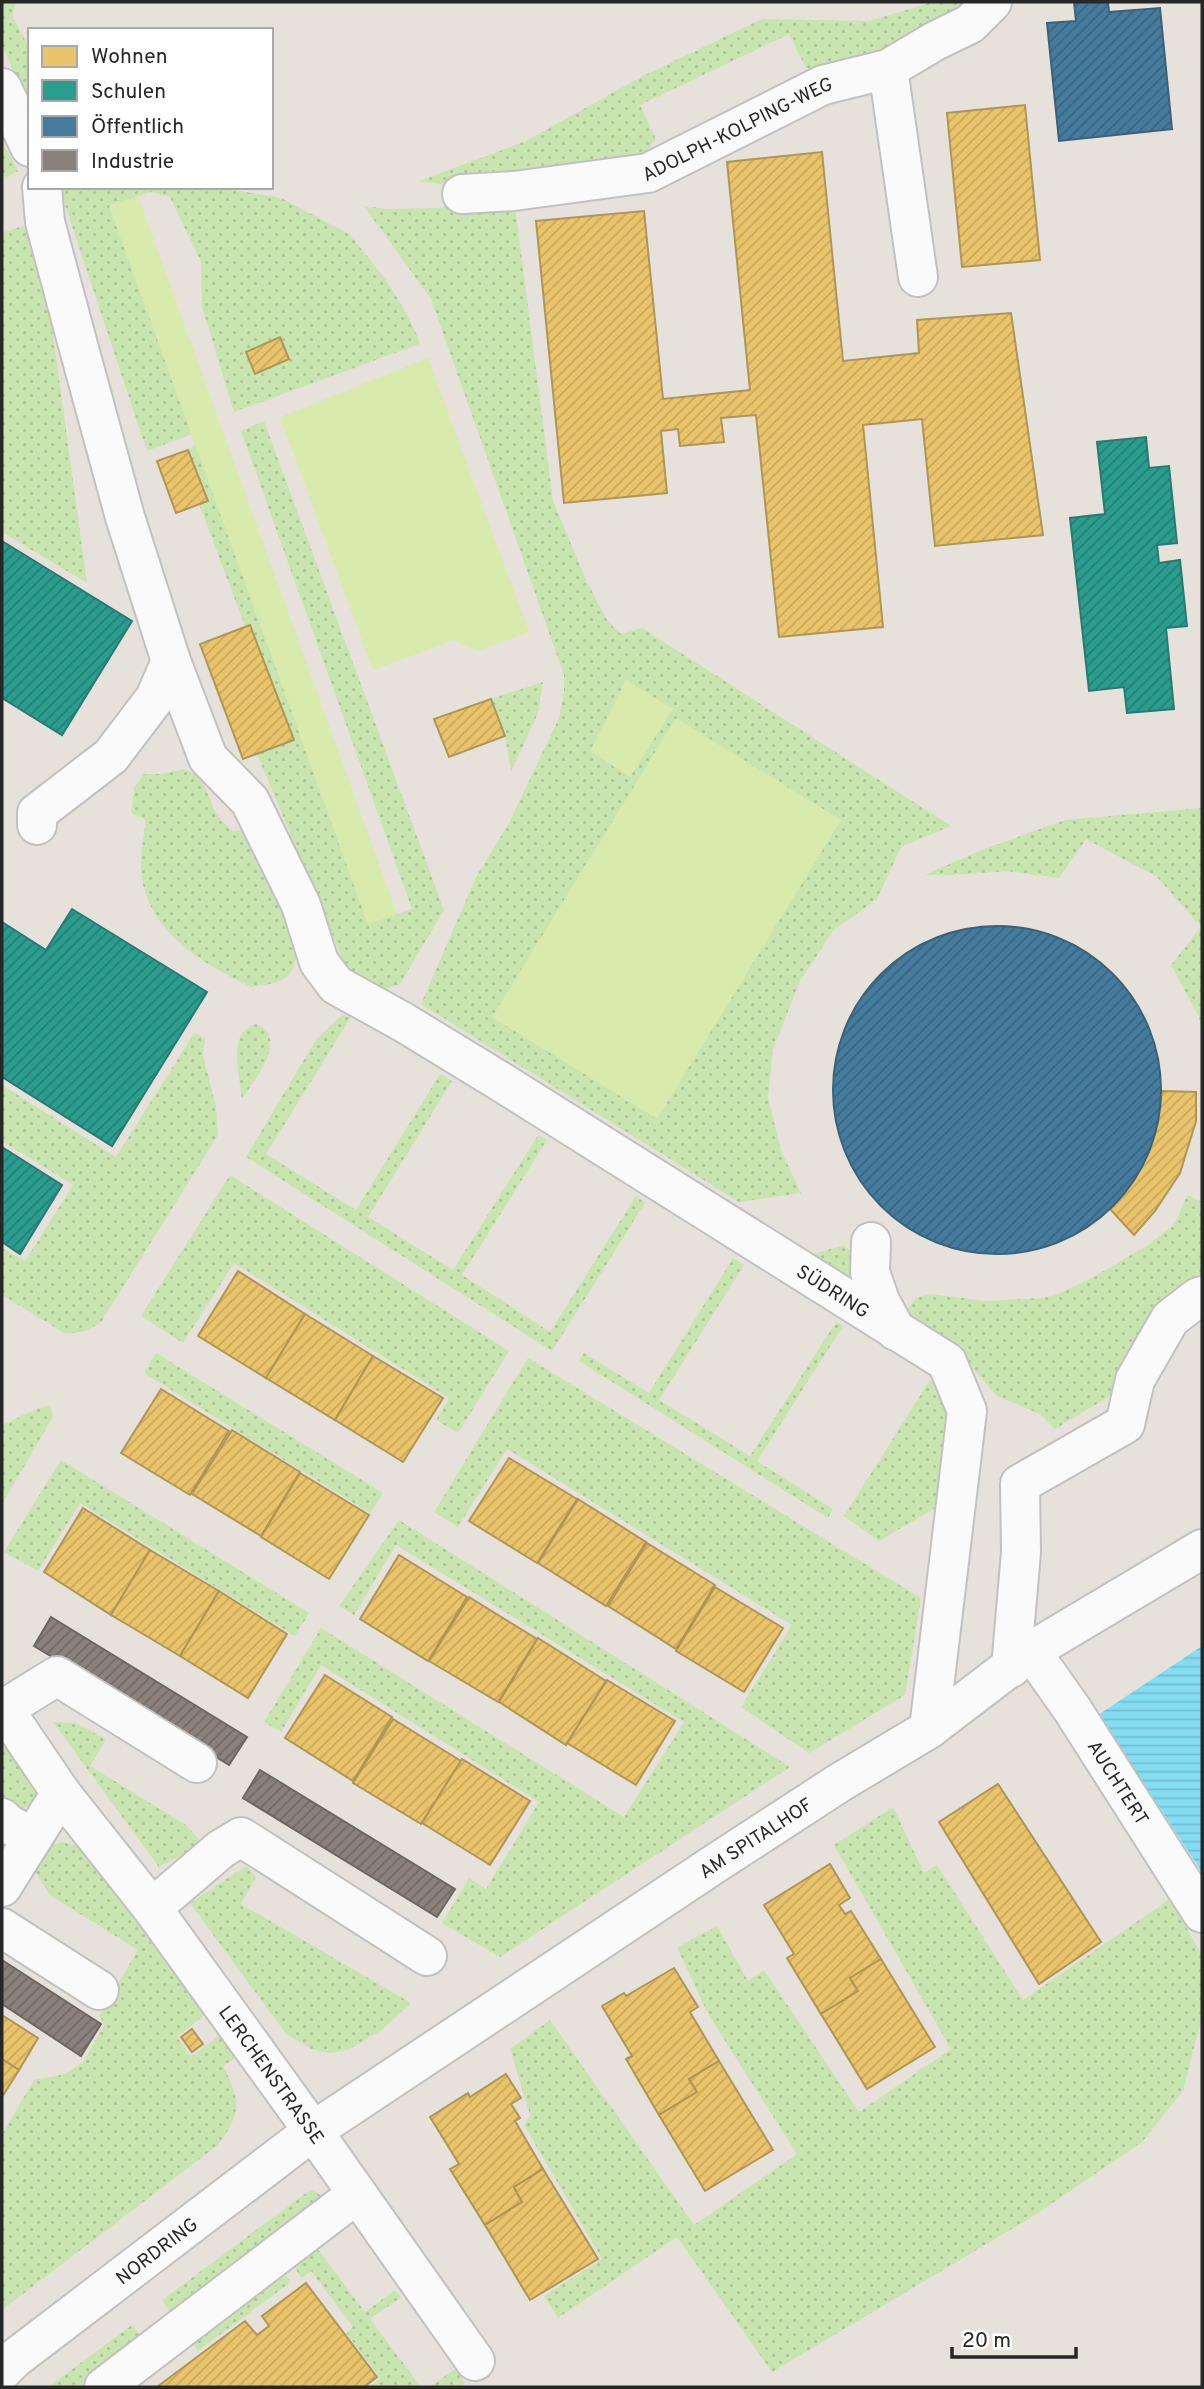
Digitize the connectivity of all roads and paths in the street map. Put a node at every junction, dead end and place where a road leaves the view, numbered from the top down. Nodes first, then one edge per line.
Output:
1 (992, 2) edge
2 (888, 69) junction
3 (2, 88) edge
4 (28, 143) edge
5 (42, 189) edge
6 (462, 194) dead end
7 (918, 277) dead end
8 (171, 662) junction
9 (37, 825) dead end
10 (871, 1242) dead end
11 (1202, 1296) edge
12 (897, 1331) junction
13 (1202, 1549) edge
14 (1021, 1660) junction
15 (3, 1707) edge
16 (929, 1729) junction
17 (197, 1763) dead end
18 (61, 1793) junction
19 (17, 1827) edge
20 (2, 1887) edge
21 (152, 1908) junction
22 (1202, 1913) edge
23 (2, 1928) edge
24 (427, 1956) dead end
25 (99, 1990) dead end
26 (313, 2131) junction
27 (357, 2194) junction
28 (475, 2361) dead end
29 (2, 2371) edge
30 (104, 2387) edge

1 - 2 street, ADOLPH-KOLPING-WEG
2 - 6 street, ADOLPH-KOLPING-WEG
2 - 7 street
3 - 4 street
5 - 8 street, SÜDRING
8 - 9 street
8 - 12 street, SÜDRING
10 - 12 street
11 - 14 street
12 - 16 street, SÜDRING
13 - 14 street, AM SPITALHOF
14 - 16 street, AM SPITALHOF
14 - 22 street, AUCHTERT
15 - 17 street
15 - 18 street, LERCHENSTRASSE
16 - 26 street, AM SPITALHOF
18 - 19 street
18 - 21 street, LERCHENSTRASSE
19 - 20 street
21 - 24 street
21 - 26 street, LERCHENSTRASSE
23 - 25 street
26 - 27 street, LERCHENSTRASSE
26 - 29 street, NORDRING
27 - 28 street, LERCHENSTRASSE
27 - 30 street

